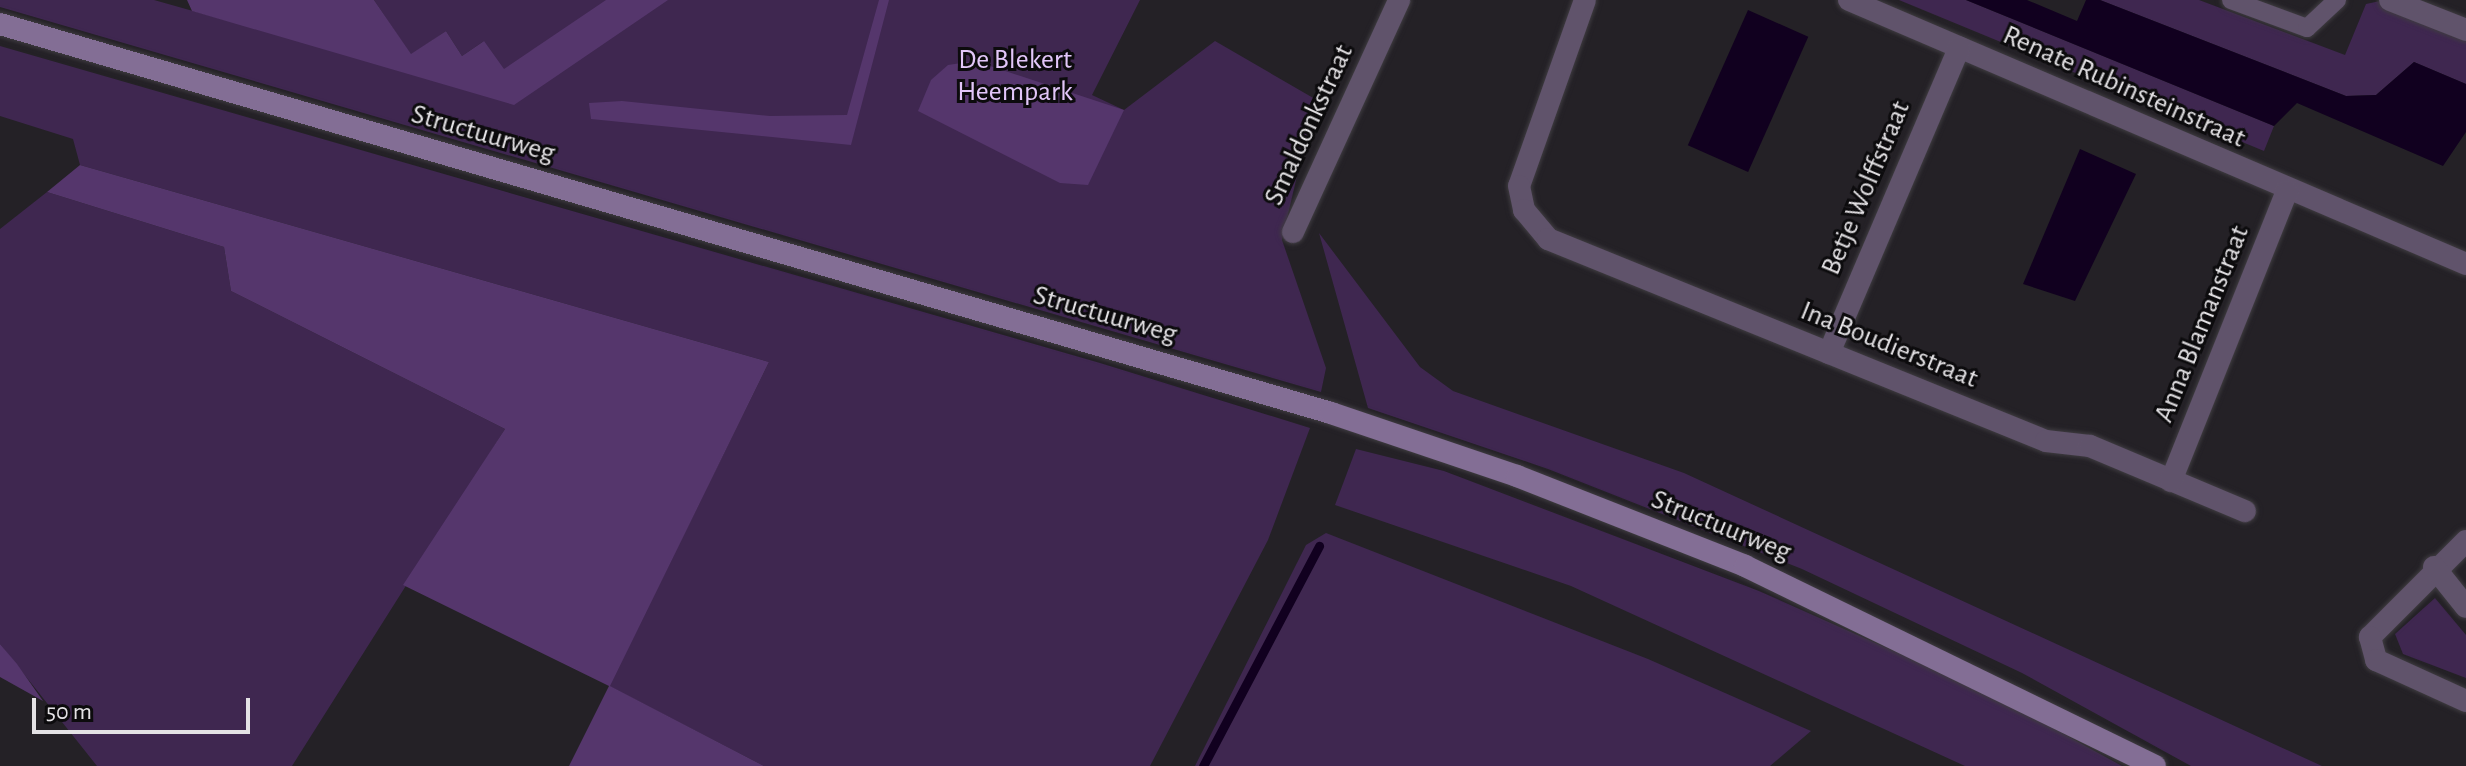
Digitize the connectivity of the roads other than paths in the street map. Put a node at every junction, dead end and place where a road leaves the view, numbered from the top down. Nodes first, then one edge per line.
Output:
1 (1399, 0) edge
2 (1585, 0) edge
3 (1849, 0) edge
4 (2231, 0) edge
5 (2337, 0) edge
6 (2390, 0) edge
7 (0, 24) edge
8 (2466, 30) edge
9 (1959, 48) junction
10 (2287, 191) junction
11 (1293, 232) dead end
12 (2466, 264) edge
13 (1829, 353) junction
14 (2171, 481) junction
15 (2245, 511) dead end
16 (2466, 541) edge
17 (2434, 567) junction
18 (2466, 607) edge
19 (2466, 701) edge
20 (2155, 766) edge

1 - 11 street, Smaldonkstraat
2 - 13 street, Ina Boudierstraat
3 - 9 street, Renate Rubinsteinstraat
4 - 5 street
6 - 8 street
7 - 20 main road, Structuurweg
9 - 10 street, Renate Rubinsteinstraat
9 - 13 street, Betje Wolffstraat
10 - 12 street, Renate Rubinsteinstraat
10 - 14 street, Anna Blamanstraat
13 - 14 street, Ina Boudierstraat
14 - 15 street, Ina Boudierstraat
16 - 17 street
17 - 18 street
17 - 19 street

